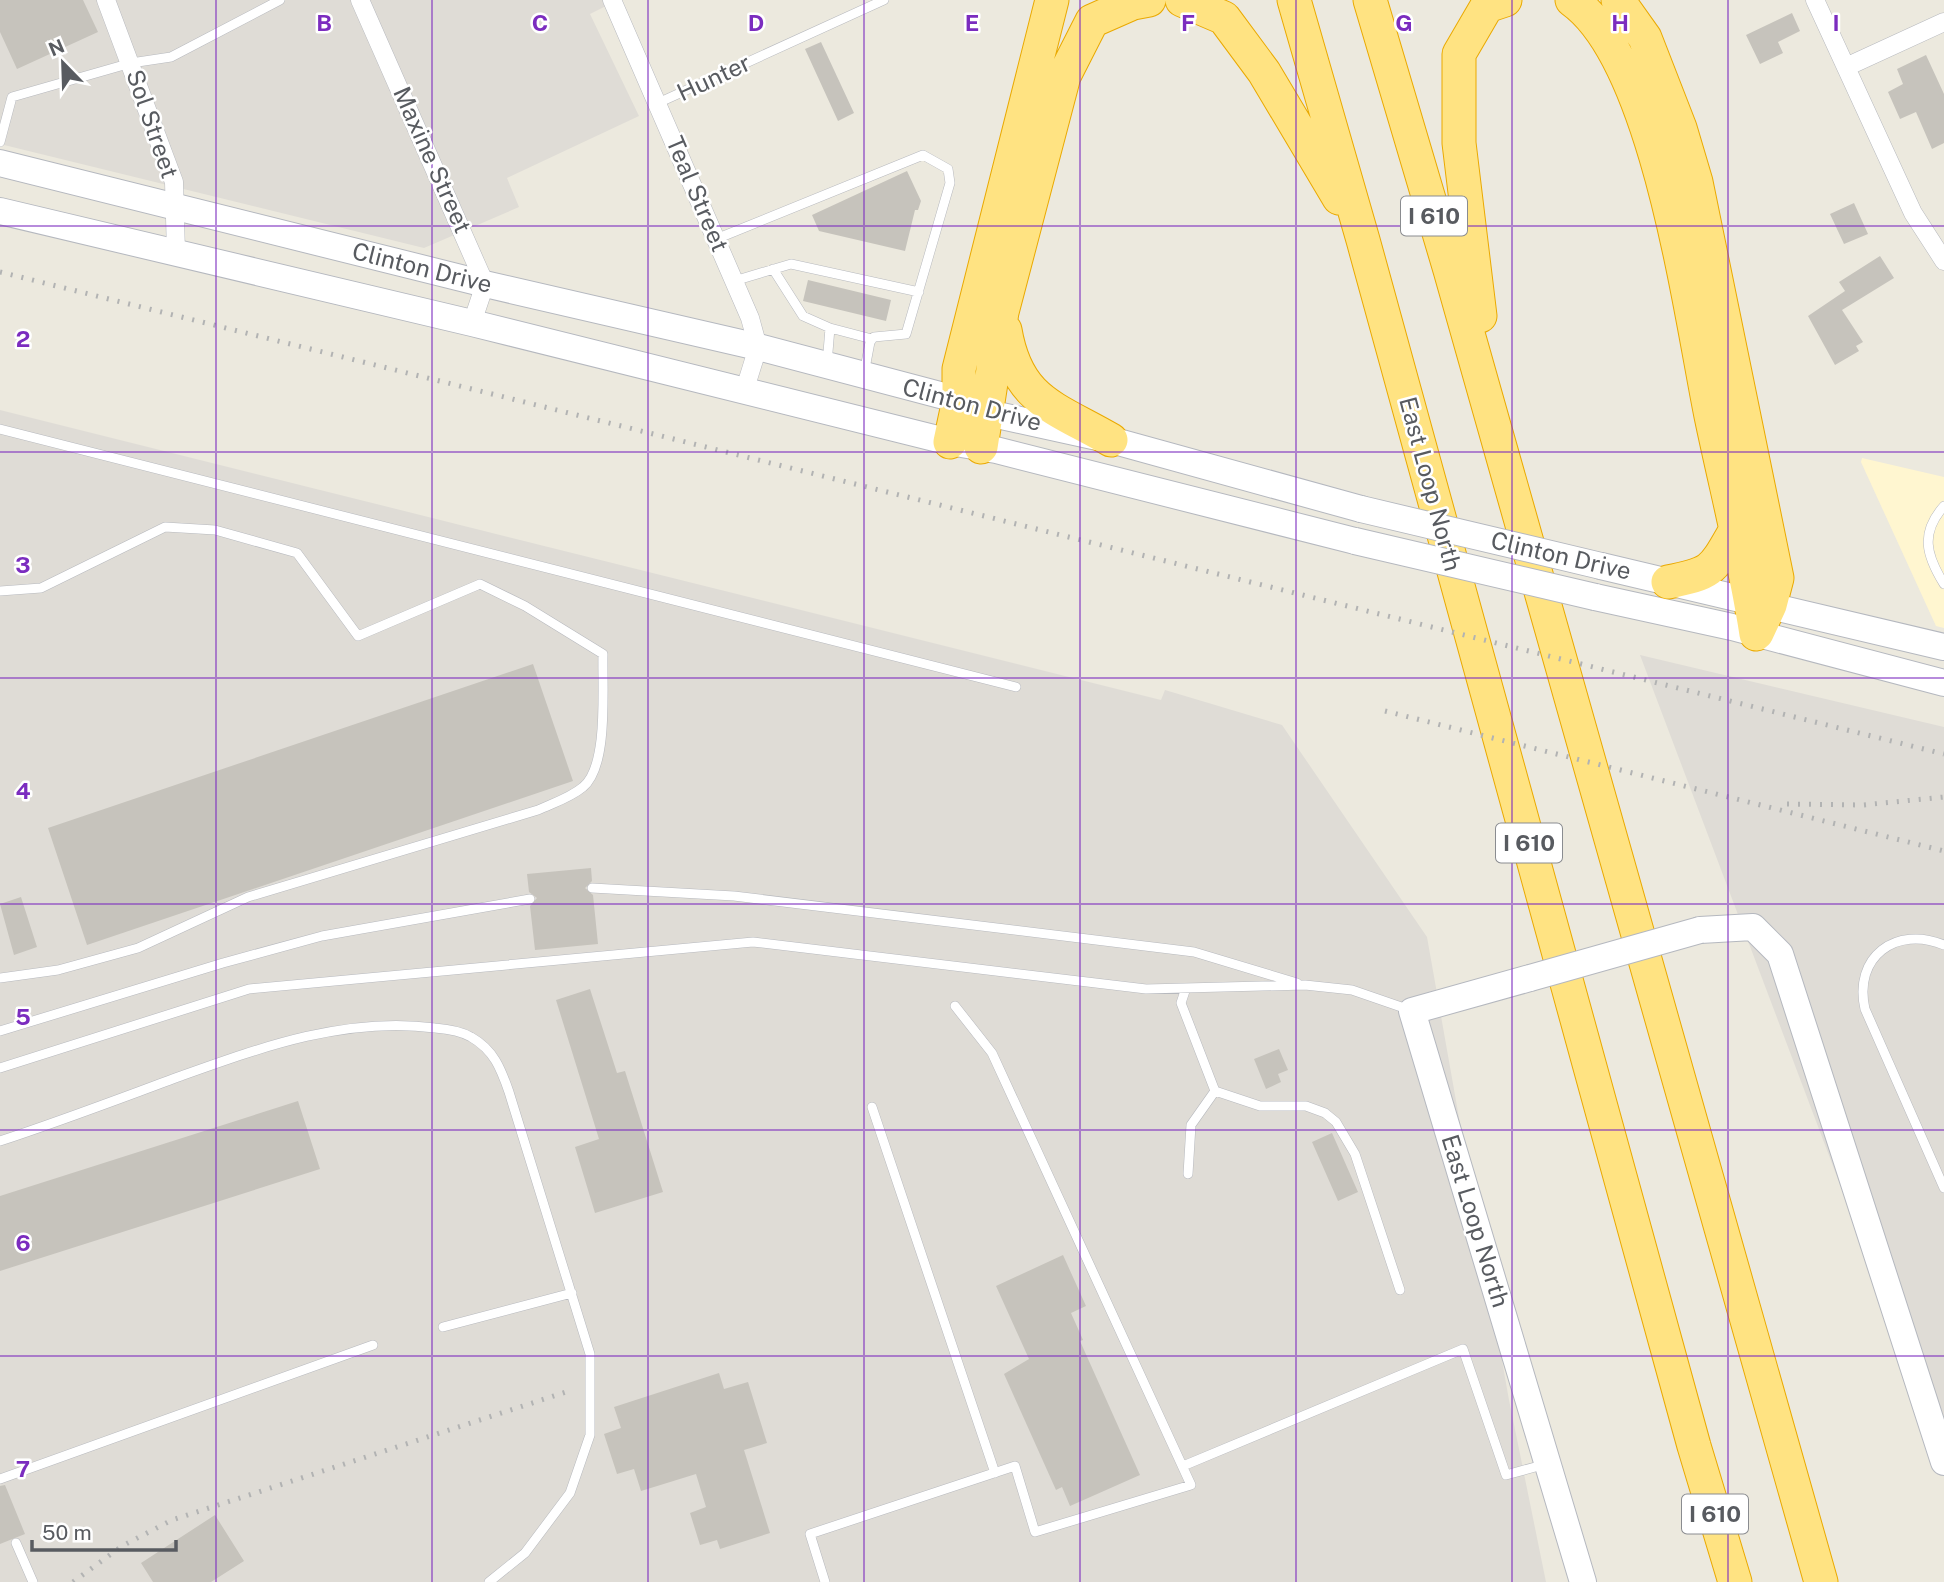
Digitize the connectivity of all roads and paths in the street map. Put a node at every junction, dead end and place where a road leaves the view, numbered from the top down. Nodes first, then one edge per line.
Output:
1 (106, 0) edge
2 (280, 0) edge
3 (360, 0) edge
4 (612, 0) edge
5 (884, 0) edge
6 (1052, 0) edge
7 (1149, 0) edge
8 (1182, 0) edge
9 (1294, 0) edge
10 (1370, 0) edge
11 (1505, 0) edge
12 (1572, 0) edge
13 (1618, 0) edge
14 (1815, 0) edge
15 (1944, 22) edge
16 (131, 63) junction
17 (1846, 67) junction
18 (658, 103) junction
19 (0, 142) edge
20 (0, 163) edge
21 (174, 208) junction
22 (0, 211) edge
23 (716, 239) junction
24 (1363, 240) junction
25 (176, 253) junction
26 (1944, 261) edge
27 (773, 269) junction
28 (734, 281) junction
29 (485, 284) junction
30 (919, 292) junction
31 (1002, 312) junction
32 (472, 323) junction
33 (830, 328) junction
34 (872, 339) junction
35 (758, 347) junction
36 (827, 366) junction
37 (864, 376) junction
38 (744, 392) junction
39 (974, 406) junction
40 (0, 430) edge
41 (1494, 433) junction
42 (1111, 440) junction
43 (966, 444) junction
44 (1944, 506) edge
45 (1735, 531) junction
46 (1668, 582) junction
47 (1944, 584) edge
48 (0, 591) edge
49 (1759, 613) junction
50 (1943, 644) edge
51 (1944, 683) edge
52 (1017, 687) dead end
53 (593, 888) dead end
54 (530, 899) dead end
55 (1944, 945) edge
56 (0, 978) edge
57 (1305, 985) junction
58 (1186, 988) junction
59 (955, 1006) dead end
60 (1412, 1011) junction
61 (0, 1031) edge
62 (0, 1068) edge
63 (1215, 1091) junction
64 (872, 1107) dead end
65 (0, 1141) edge
66 (1188, 1174) dead end
67 (1944, 1188) edge
68 (1400, 1290) dead end
69 (572, 1293) junction
70 (443, 1327) dead end
71 (373, 1345) dead end
72 (1694, 1446) junction
73 (1944, 1462) edge
74 (1549, 1463) junction
75 (1183, 1466) junction
76 (995, 1473) junction
77 (0, 1479) edge
78 (16, 1543) dead end
79 (33, 1582) edge
80 (489, 1582) edge
81 (825, 1582) edge
82 (1583, 1582) edge
83 (1714, 1582) edge
84 (1735, 1582) edge
85 (1821, 1582) edge

1 - 16 street, Sol Street
2 - 16 lane
3 - 29 street, Maxine Street
4 - 18 street, Teal Street
5 - 18 lane, Hunter
6 - 39 highway
7 - 31 highway
8 - 24 highway
9 - 24 highway, East Loop North / I 610
10 - 41 highway, I 610
11 - 41 highway
12 - 45 highway
13 - 49 highway
14 - 17 street
15 - 17 street
16 - 19 lane
16 - 21 street, Sol Street
17 - 26 street
18 - 23 street, Teal Street
20 - 21 main road, Clinton Drive
21 - 25 street, Sol Street
21 - 29 main road, Clinton Drive
22 - 25 main road, Clinton Drive
23 - 28 street, Teal Street
23 - 30 lane
24 - 72 highway, East Loop North / I 610
25 - 32 main road, Clinton Drive
27 - 28 lane
27 - 30 lane
27 - 33 lane
28 - 35 street, Teal Street
29 - 32 street
29 - 35 main road, Clinton Drive
30 - 34 lane
31 - 39 highway
31 - 42 highway
32 - 38 main road, Clinton Drive
33 - 34 lane
33 - 36 lane
34 - 37 lane
35 - 36 main road, Clinton Drive
35 - 38 street
36 - 37 main road, Clinton Drive
37 - 39 main road, Clinton Drive
38 - 43 main road, Clinton Drive
39 - 42 main road, Clinton Drive
39 - 43 highway
40 - 52 lane
41 - 85 highway, I 610
42 - 46 main road, Clinton Drive, bridge
43 - 49 main road, Clinton Drive, bridge
44 - 47 lane
45 - 46 highway
45 - 49 highway
46 - 49 main road, Clinton Drive
48 - 56 lane
49 - 50 main road, Clinton Drive
49 - 51 main road, Clinton Drive
53 - 57 lane
54 - 61 lane
55 - 67 lane
57 - 58 lane
57 - 60 lane
58 - 62 lane
58 - 63 lane
59 - 75 lane
60 - 73 main road, bridge
60 - 74 main road, East Loop North
63 - 66 lane
63 - 68 lane
64 - 76 lane
65 - 69 lane
69 - 70 lane
69 - 80 lane
71 - 77 lane
72 - 83 highway
72 - 84 highway, East Loop North / I 610
74 - 75 lane
74 - 82 main road, East Loop North
75 - 76 lane
76 - 81 lane
78 - 79 lane

